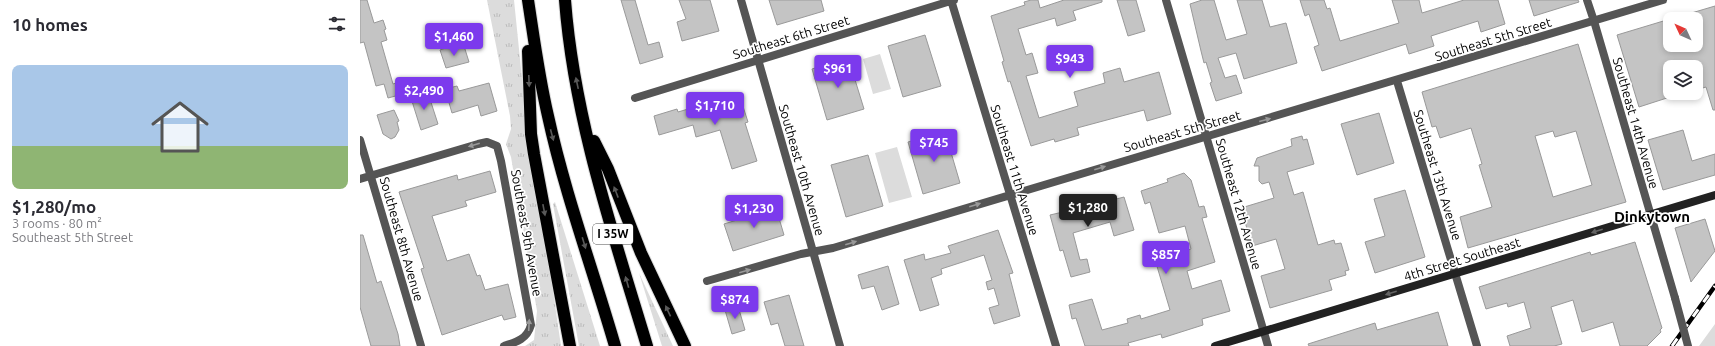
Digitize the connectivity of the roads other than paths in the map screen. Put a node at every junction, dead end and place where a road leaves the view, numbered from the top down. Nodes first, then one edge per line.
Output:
1 (527, 0) edge
2 (565, 0) edge
3 (741, 0) edge
4 (952, 0) edge
5 (1166, 0) edge
6 (1587, 0) edge
7 (1663, 0) edge
8 (1594, 21) junction
9 (758, 60) junction
10 (1397, 81) junction
11 (634, 98) dead end
12 (584, 122) junction
13 (1206, 136) junction
14 (360, 140) edge
15 (371, 176) junction
16 (360, 179) edge
17 (1011, 195) junction
18 (1715, 195) edge
19 (1650, 215) junction
20 (813, 252) junction
21 (1455, 274) junction
22 (707, 281) dead end
23 (1264, 332) junction
24 (421, 346) edge
25 (504, 346) edge
26 (570, 346) edge
27 (615, 346) edge
28 (647, 346) edge
29 (685, 346) edge
30 (840, 346) edge
31 (1056, 346) edge
32 (1215, 346) edge
33 (1268, 346) edge
34 (1477, 346) edge
35 (1688, 346) edge

1 -> 26 highway
1 -> 27 highway, I 35W
12 -> 2 highway, I 35W
3 - 9 street, Southeast 10th Avenue
4 - 9 street, Southeast 6th Street
4 - 17 street, Southeast 11th Avenue
5 - 13 street, Southeast 12th Avenue
6 - 8 street, Southeast 14th Avenue
7 - 8 street, Southeast 5th Street
8 - 10 street, Southeast 5th Street
8 - 19 street, Southeast 14th Avenue
9 - 11 street, Southeast 6th Street
9 - 20 street, Southeast 10th Avenue
13 -> 10 street, Southeast 5th Street
10 - 21 street, Southeast 13th Avenue
28 -> 12 highway, I 35W
29 -> 12 highway
17 -> 13 street, Southeast 5th Street
13 - 23 street, Southeast 12th Avenue
14 - 15 street, Southeast 8th Avenue
15 - 16 street
15 - 24 street, Southeast 8th Avenue
25 -> 15 street, Southeast 9th Avenue
20 -> 17 street, Southeast 5th Street
17 - 31 street, Southeast 11th Avenue
18 - 19 main road, 4th Street Southeast
19 -> 21 main road, 4th Street Southeast
19 - 35 street, Southeast 14th Avenue, bridge
22 -> 20 street, Southeast 5th Street
20 - 30 street, Southeast 10th Avenue
21 -> 23 main road, 4th Street Southeast
21 - 34 street, Southeast 13th Avenue
23 - 32 main road, 4th Street Southeast
23 - 33 street, Southeast 12th Avenue

